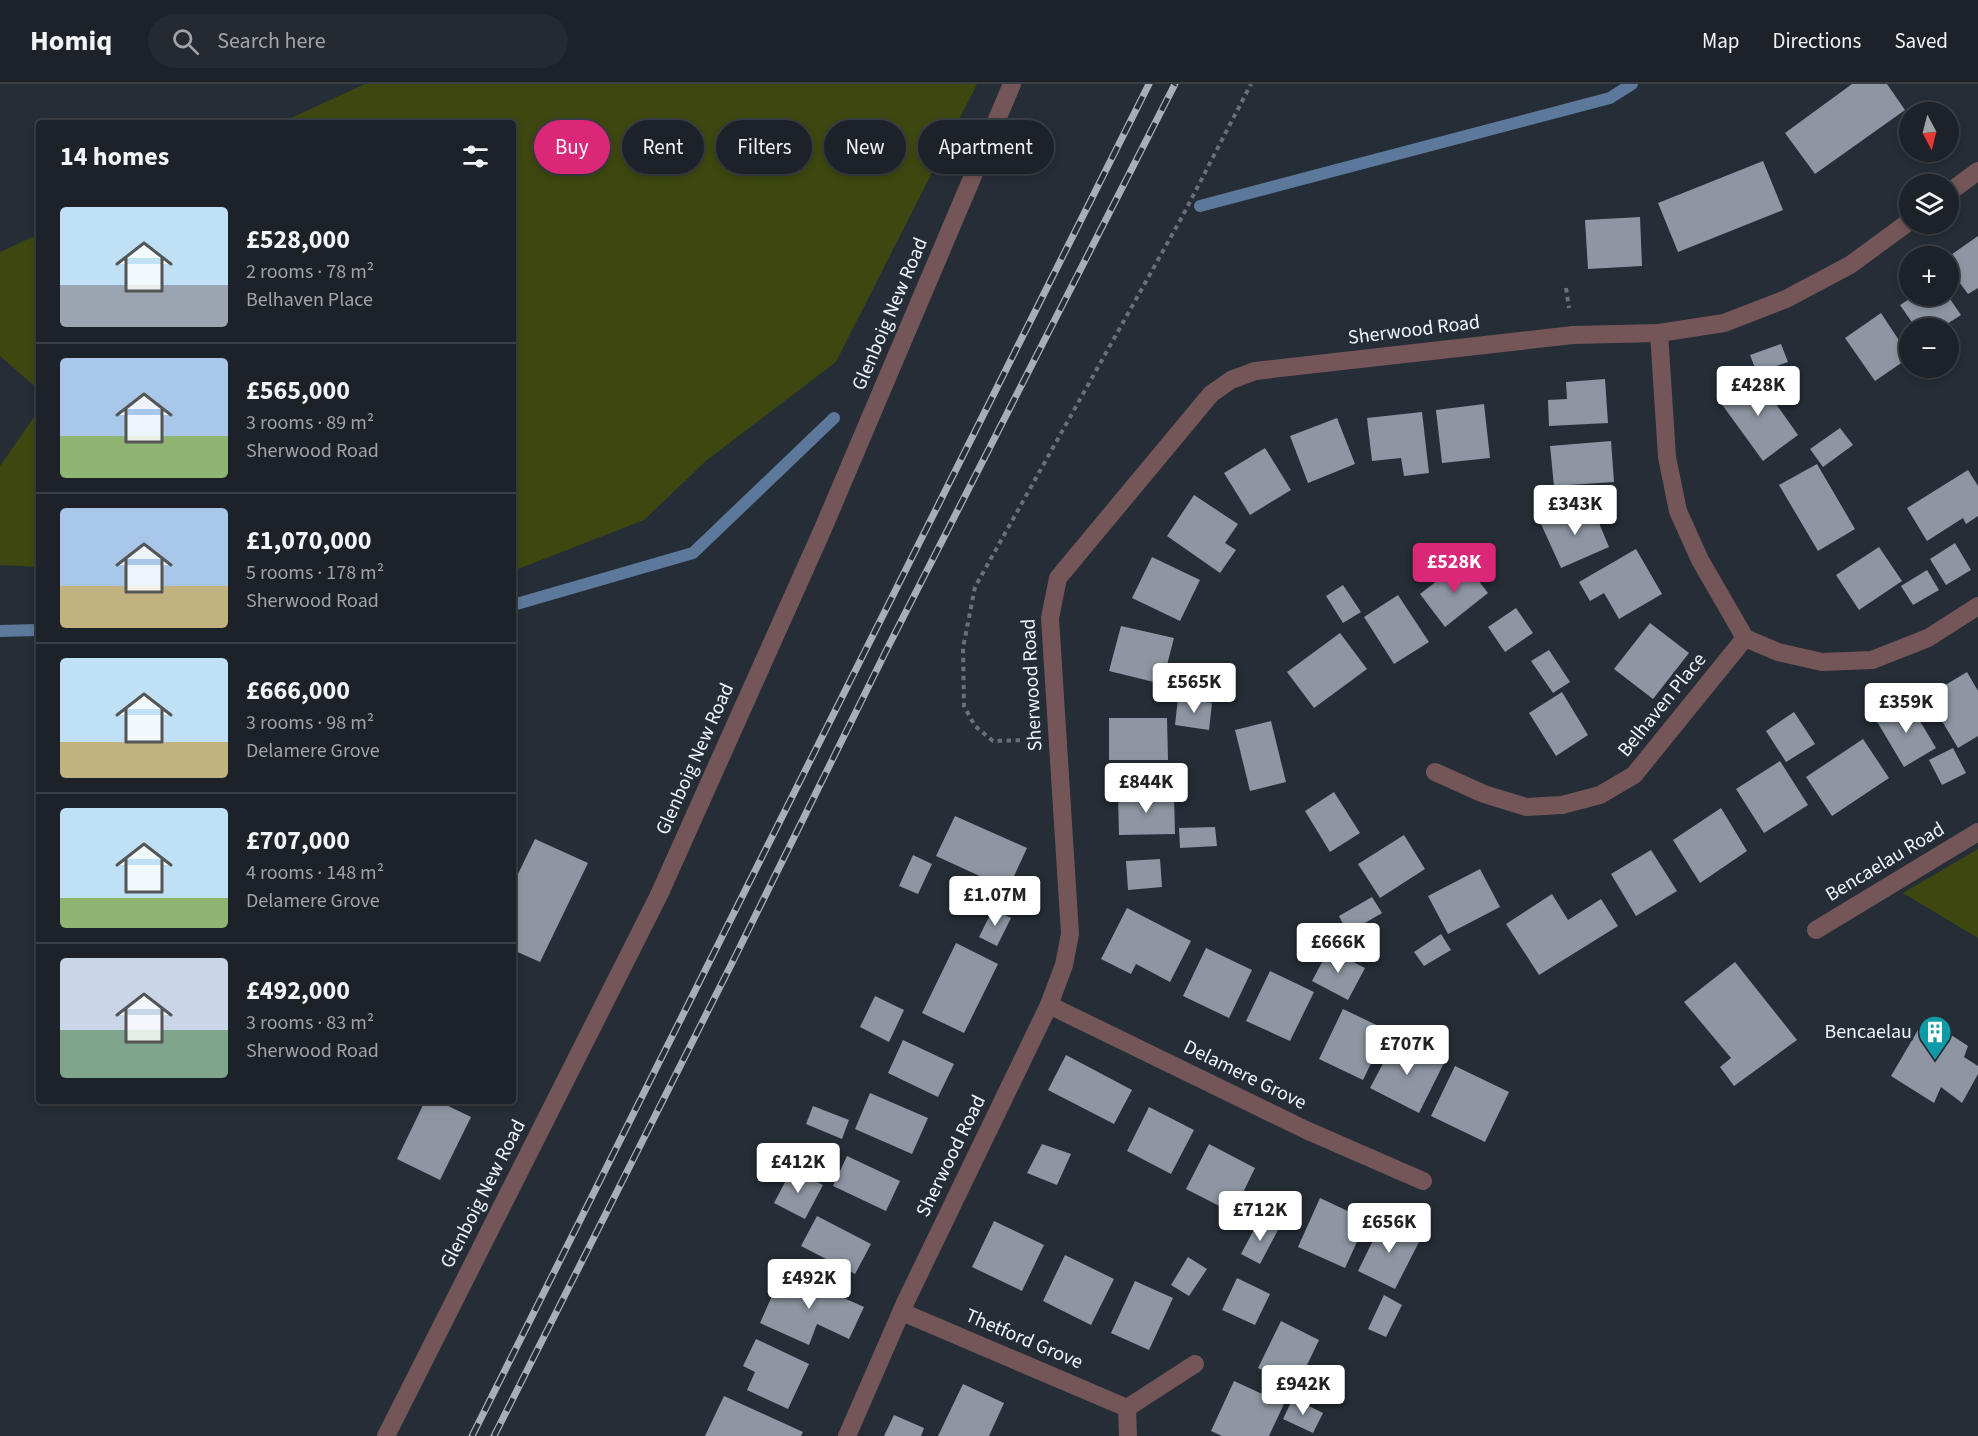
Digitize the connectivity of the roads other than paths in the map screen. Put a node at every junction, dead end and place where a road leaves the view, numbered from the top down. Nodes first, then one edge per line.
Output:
1 (1012, 84) edge
2 (1978, 171) edge
3 (1959, 185) edge
4 (1899, 230) edge
5 (1659, 333) junction
6 (1978, 606) edge
7 (1745, 638) junction
8 (1435, 772) dead end
9 (1978, 831) edge
10 (1816, 930) dead end
11 (1049, 1005) junction
12 (1423, 1181) dead end
13 (902, 1312) junction
14 (1195, 1364) dead end
15 (1128, 1408) junction
16 (386, 1436) edge
17 (847, 1436) edge
18 (1128, 1436) edge

1 - 16 street, Glenboig New Road
2 - 3 street
4 - 5 street, Sherwood Road
5 - 7 street
5 - 11 street, Sherwood Road
6 - 7 street
7 - 8 street, Belhaven Place
9 - 10 street, Bencaelau Road
11 - 12 street, Delamere Grove
11 - 13 street, Sherwood Road
13 - 15 street, Thetford Grove
13 - 17 street, Sherwood Road
14 - 15 street
15 - 18 street

